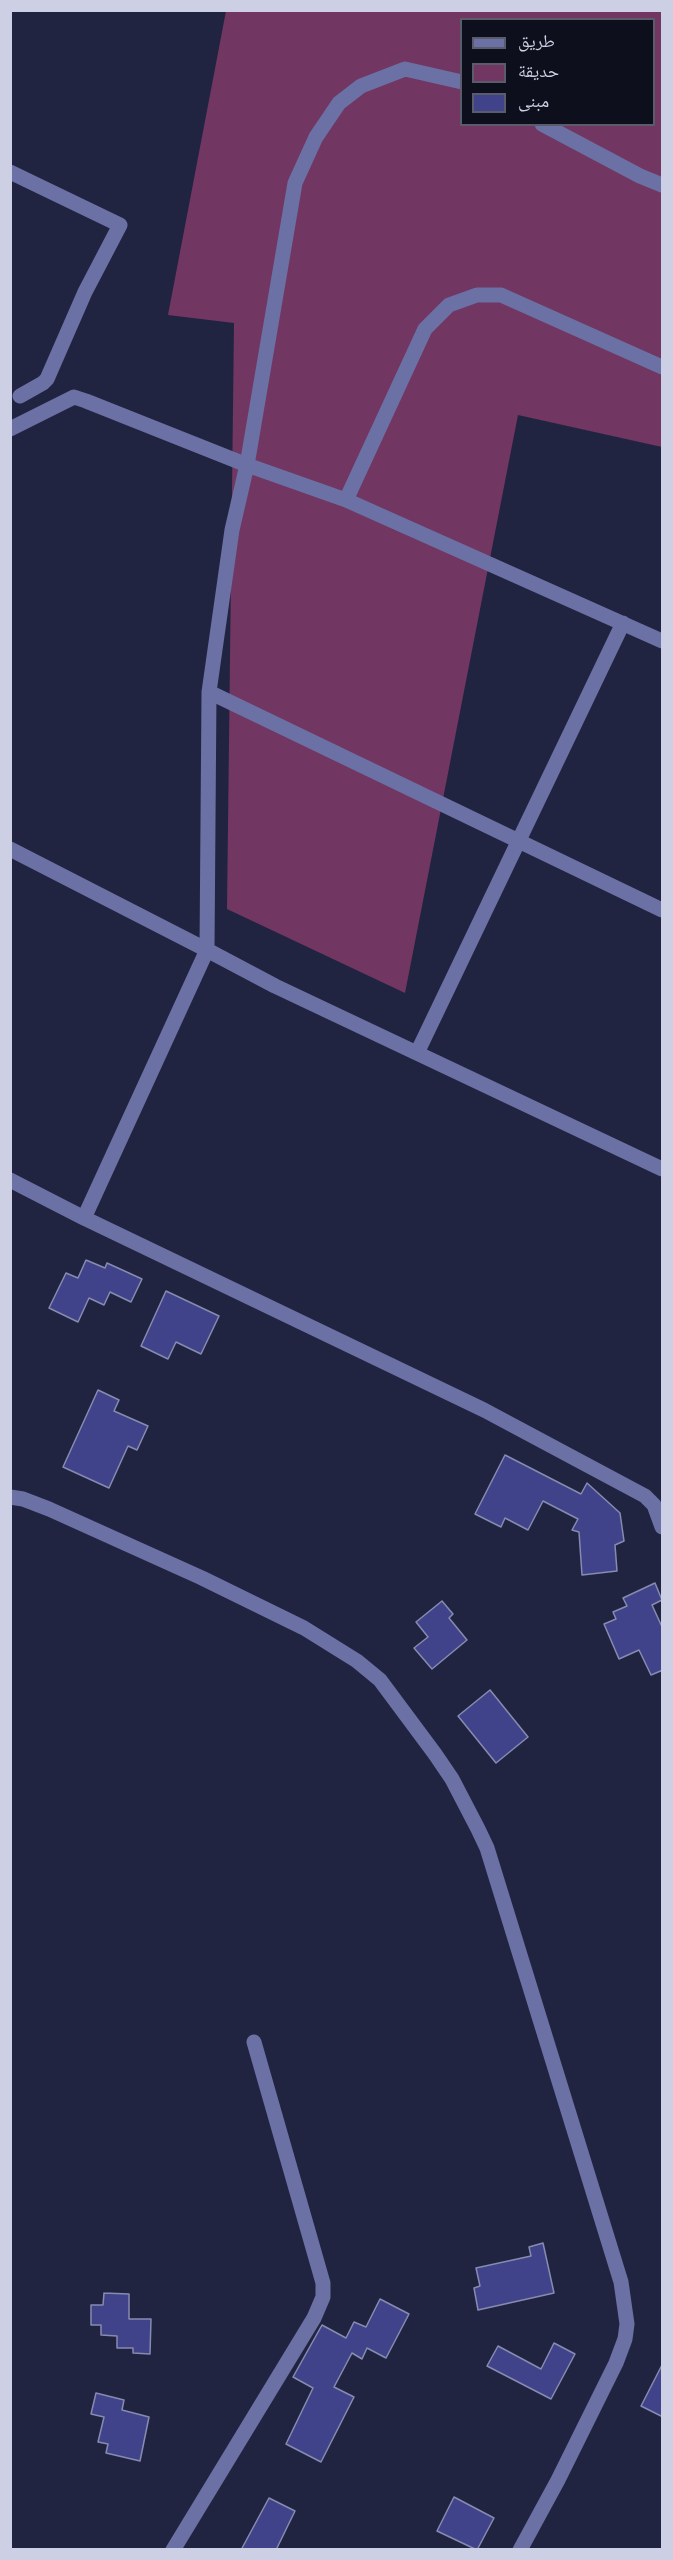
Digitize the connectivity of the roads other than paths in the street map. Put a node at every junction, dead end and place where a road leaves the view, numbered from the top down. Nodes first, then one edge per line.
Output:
1 (460, 82) edge
2 (546, 126) edge
3 (10, 172) edge
4 (663, 185) edge
5 (663, 367) edge
6 (15, 397) edge
7 (44, 412) junction
8 (10, 429) edge
9 (247, 465) junction
10 (346, 500) junction
11 (623, 623) junction
12 (663, 641) edge
13 (209, 692) junction
14 (519, 841) junction
15 (10, 849) edge
16 (663, 910) edge
17 (207, 950) junction
18 (417, 1053) junction
19 (663, 1169) edge
20 (10, 1180) edge
21 (84, 1218) junction
22 (10, 1497) edge
23 (663, 1527) edge
24 (254, 2042) dead end
25 (173, 2550) edge
26 (520, 2550) edge

1 - 9 street
2 - 4 street
3 - 6 street
5 - 10 street
6 - 7 street
7 - 8 street
7 - 9 street
9 - 10 street
9 - 13 street
10 - 11 street
11 - 12 street
11 - 14 street
13 - 14 street
13 - 17 street
14 - 16 street
14 - 18 street
15 - 17 street
17 - 18 street
17 - 21 street
18 - 19 street
20 - 21 street
21 - 23 street
22 - 26 street
24 - 25 street

